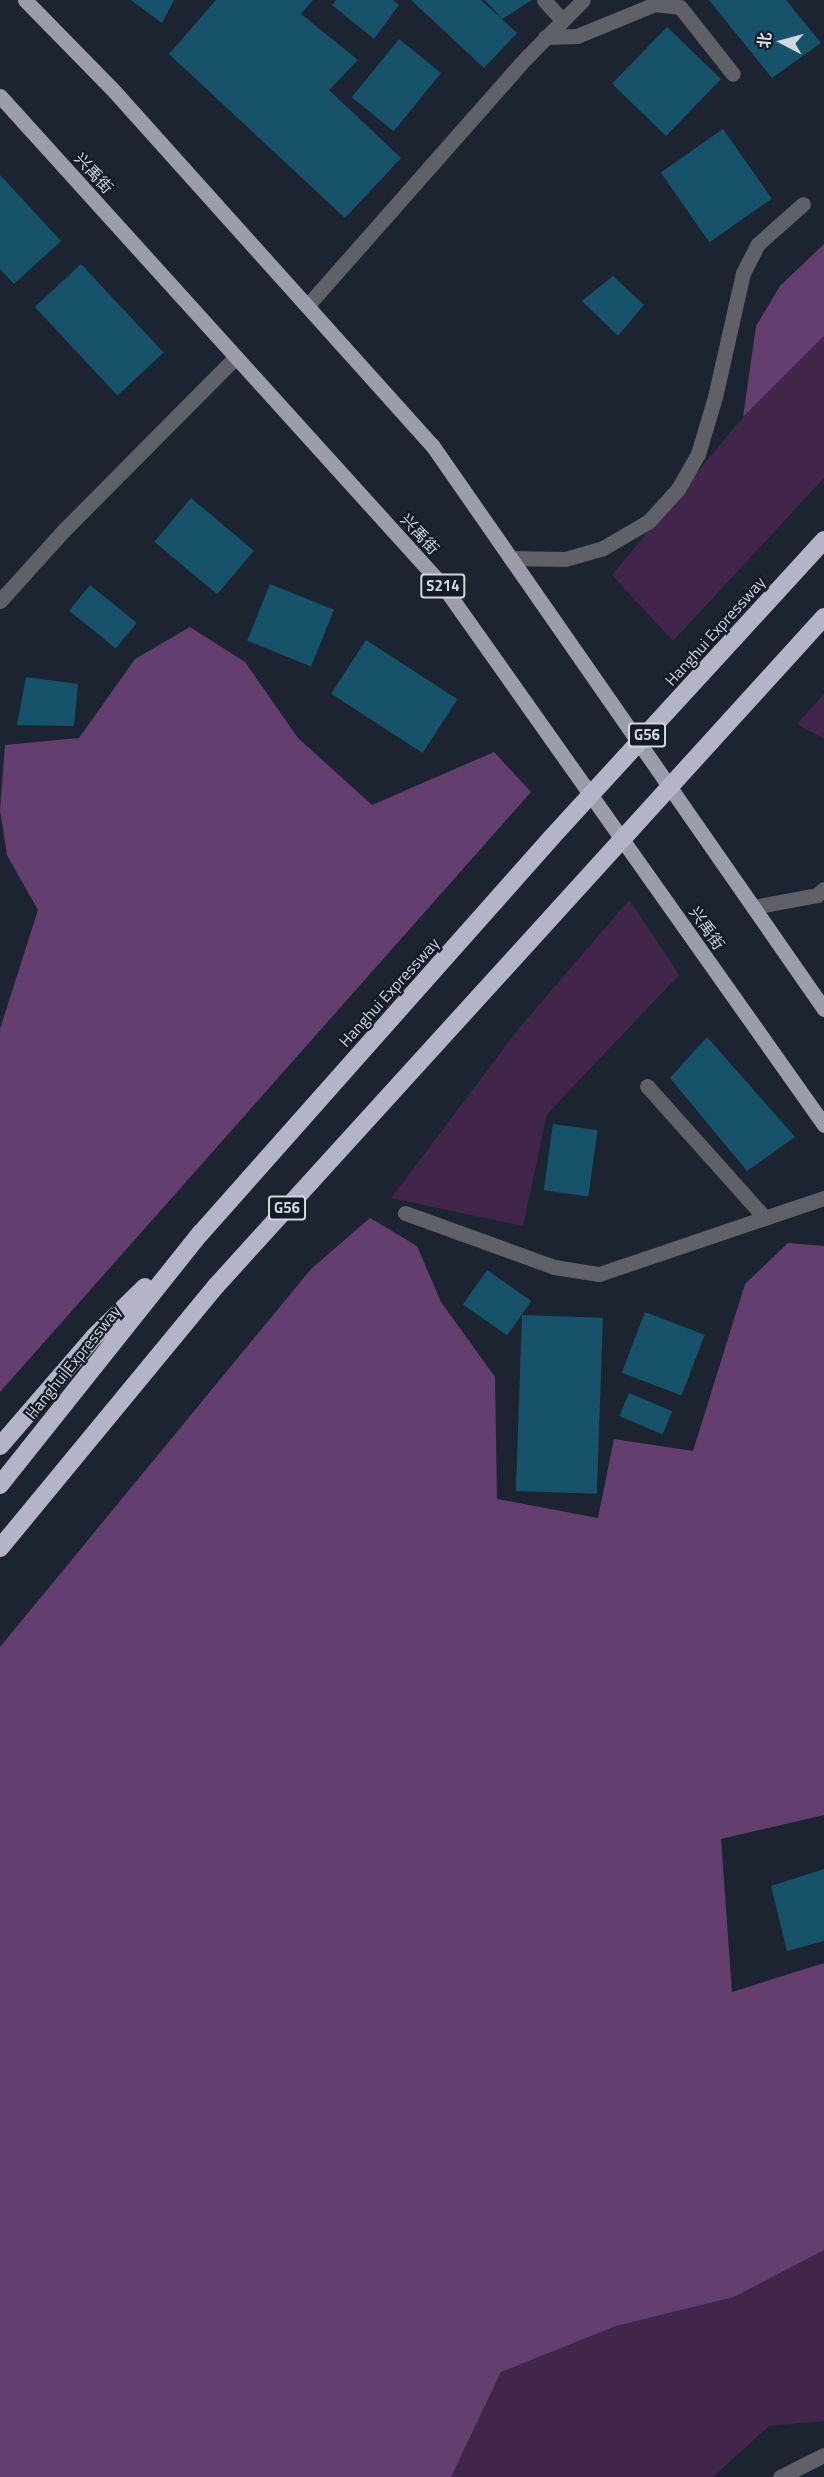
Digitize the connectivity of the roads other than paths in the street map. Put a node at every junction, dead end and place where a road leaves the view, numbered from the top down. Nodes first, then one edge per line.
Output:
1 (25, 0) edge
2 (544, 0) edge
3 (583, 0) edge
4 (562, 20) junction
5 (545, 37) junction
6 (733, 74) dead end
7 (0, 96) edge
8 (803, 204) dead end
9 (307, 306) junction
10 (236, 357) junction
11 (824, 540) edge
12 (510, 558) junction
13 (0, 601) edge
14 (824, 617) edge
15 (824, 889) edge
16 (753, 907) junction
17 (824, 1009) edge
18 (647, 1086) dead end
19 (824, 1125) edge
20 (824, 1198) edge
21 (405, 1213) dead end
22 (765, 1218) junction
23 (200, 1234) junction
24 (0, 1446) edge
25 (0, 1485) edge
26 (0, 1548) edge
27 (824, 2455) edge
28 (780, 2477) edge

1 - 9 main road
2 - 4 street
3 - 4 street
4 - 5 street
5 - 6 street
5 - 9 street
7 - 10 main road, 兴禹街 / S214
8 - 12 street
9 - 12 main road
10 - 13 street
10 - 19 main road, 兴禹街 / S214
11 - 23 highway, Hanghui Expressway / G56
12 - 16 main road
14 - 26 highway, G56
15 - 16 street
16 - 17 main road
18 - 22 street
20 - 22 street
21 - 22 street
23 - 24 highway
23 - 25 highway, Hanghui Expressway / G56
27 - 28 street

